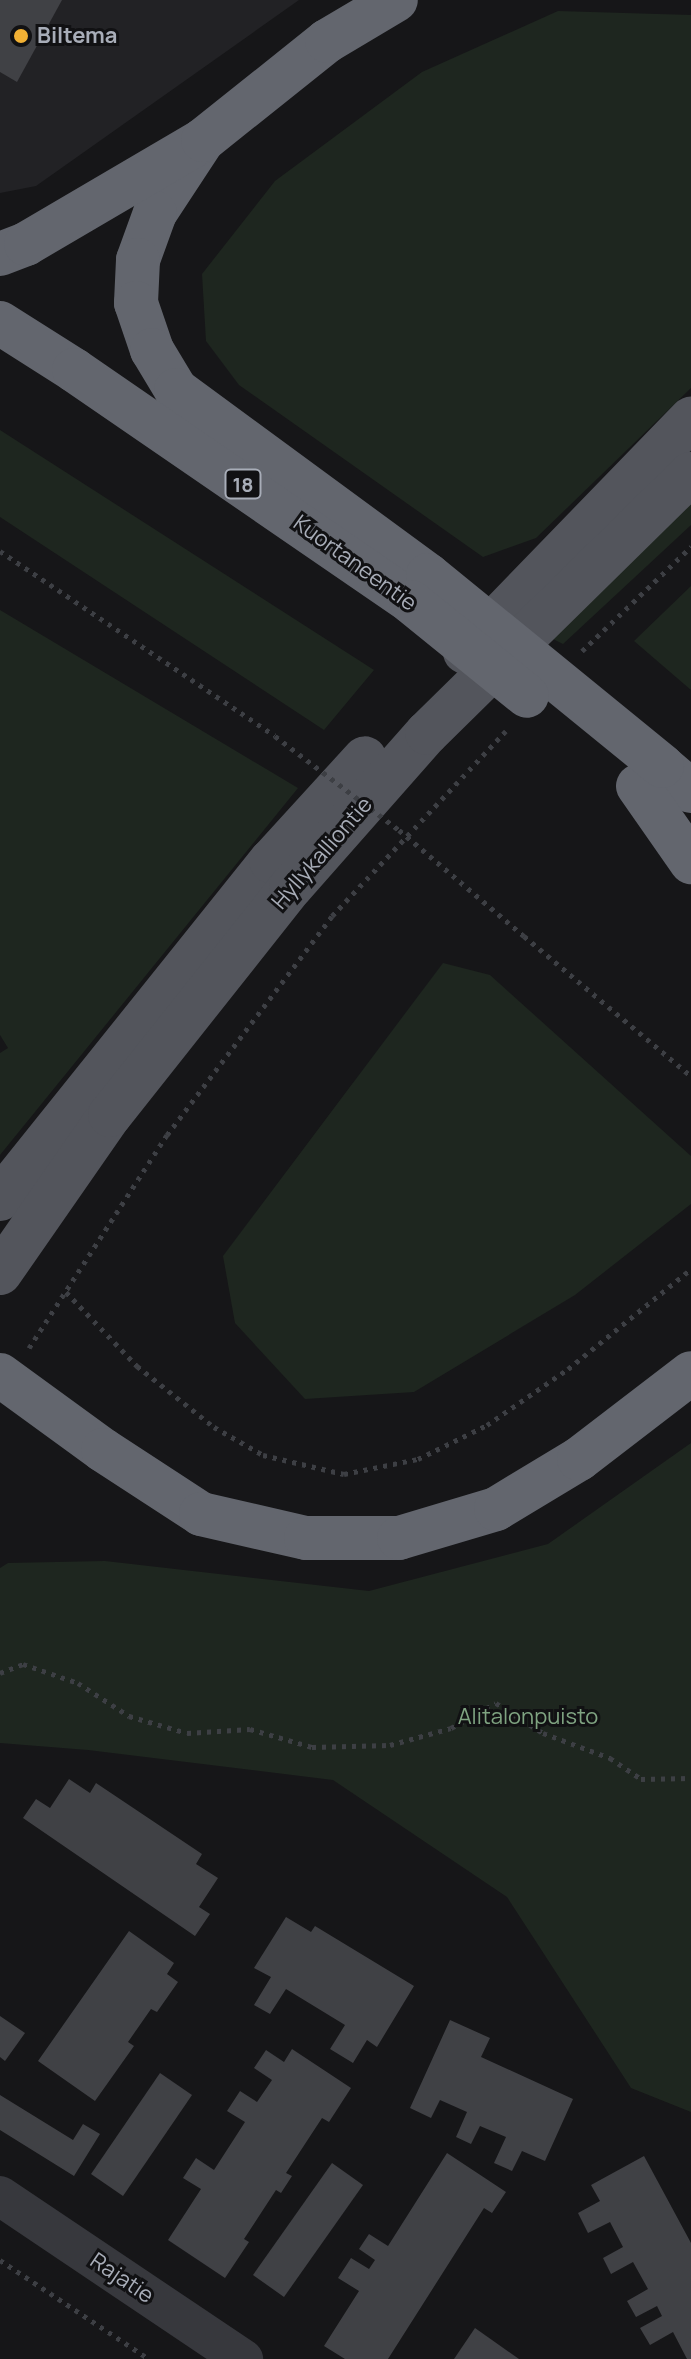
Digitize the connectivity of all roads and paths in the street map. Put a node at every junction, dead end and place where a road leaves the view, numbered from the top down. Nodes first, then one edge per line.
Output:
1 (396, 0) edge
2 (203, 140) junction
3 (0, 254) edge
4 (0, 323) edge
5 (691, 419) edge
6 (691, 474) edge
7 (691, 547) edge
8 (0, 551) edge
9 (420, 589) junction
10 (581, 652) dead end
11 (516, 721) dead end
12 (664, 781) edge
13 (691, 829) edge
14 (691, 862) edge
15 (691, 1076) edge
16 (0, 1199) edge
17 (691, 1269) edge
18 (0, 1273) edge
19 (66, 1292) junction
20 (43, 1327) dead end
21 (691, 1373) edge
22 (0, 1375) edge
23 (0, 1673) edge
24 (691, 1778) edge
25 (0, 2196) edge
26 (0, 2260) edge
27 (149, 2359) edge
28 (243, 2359) edge

1 - 2 highway
2 - 3 highway
2 - 9 highway
4 - 9 highway, Kuortaneentie / 18
5 - 16 main road, Hyllykalliontie
6 - 18 main road, Hyllykalliontie
7 - 10 path
8 - 15 path, bridge
9 - 12 highway, Kuortaneentie / 18, bridge
11 - 19 path
12 - 13 highway, Kuortaneentie / 18
12 - 14 highway
17 - 19 path
19 - 20 path
21 - 22 highway
23 - 24 path
25 - 28 street, Rajatie
26 - 27 path

